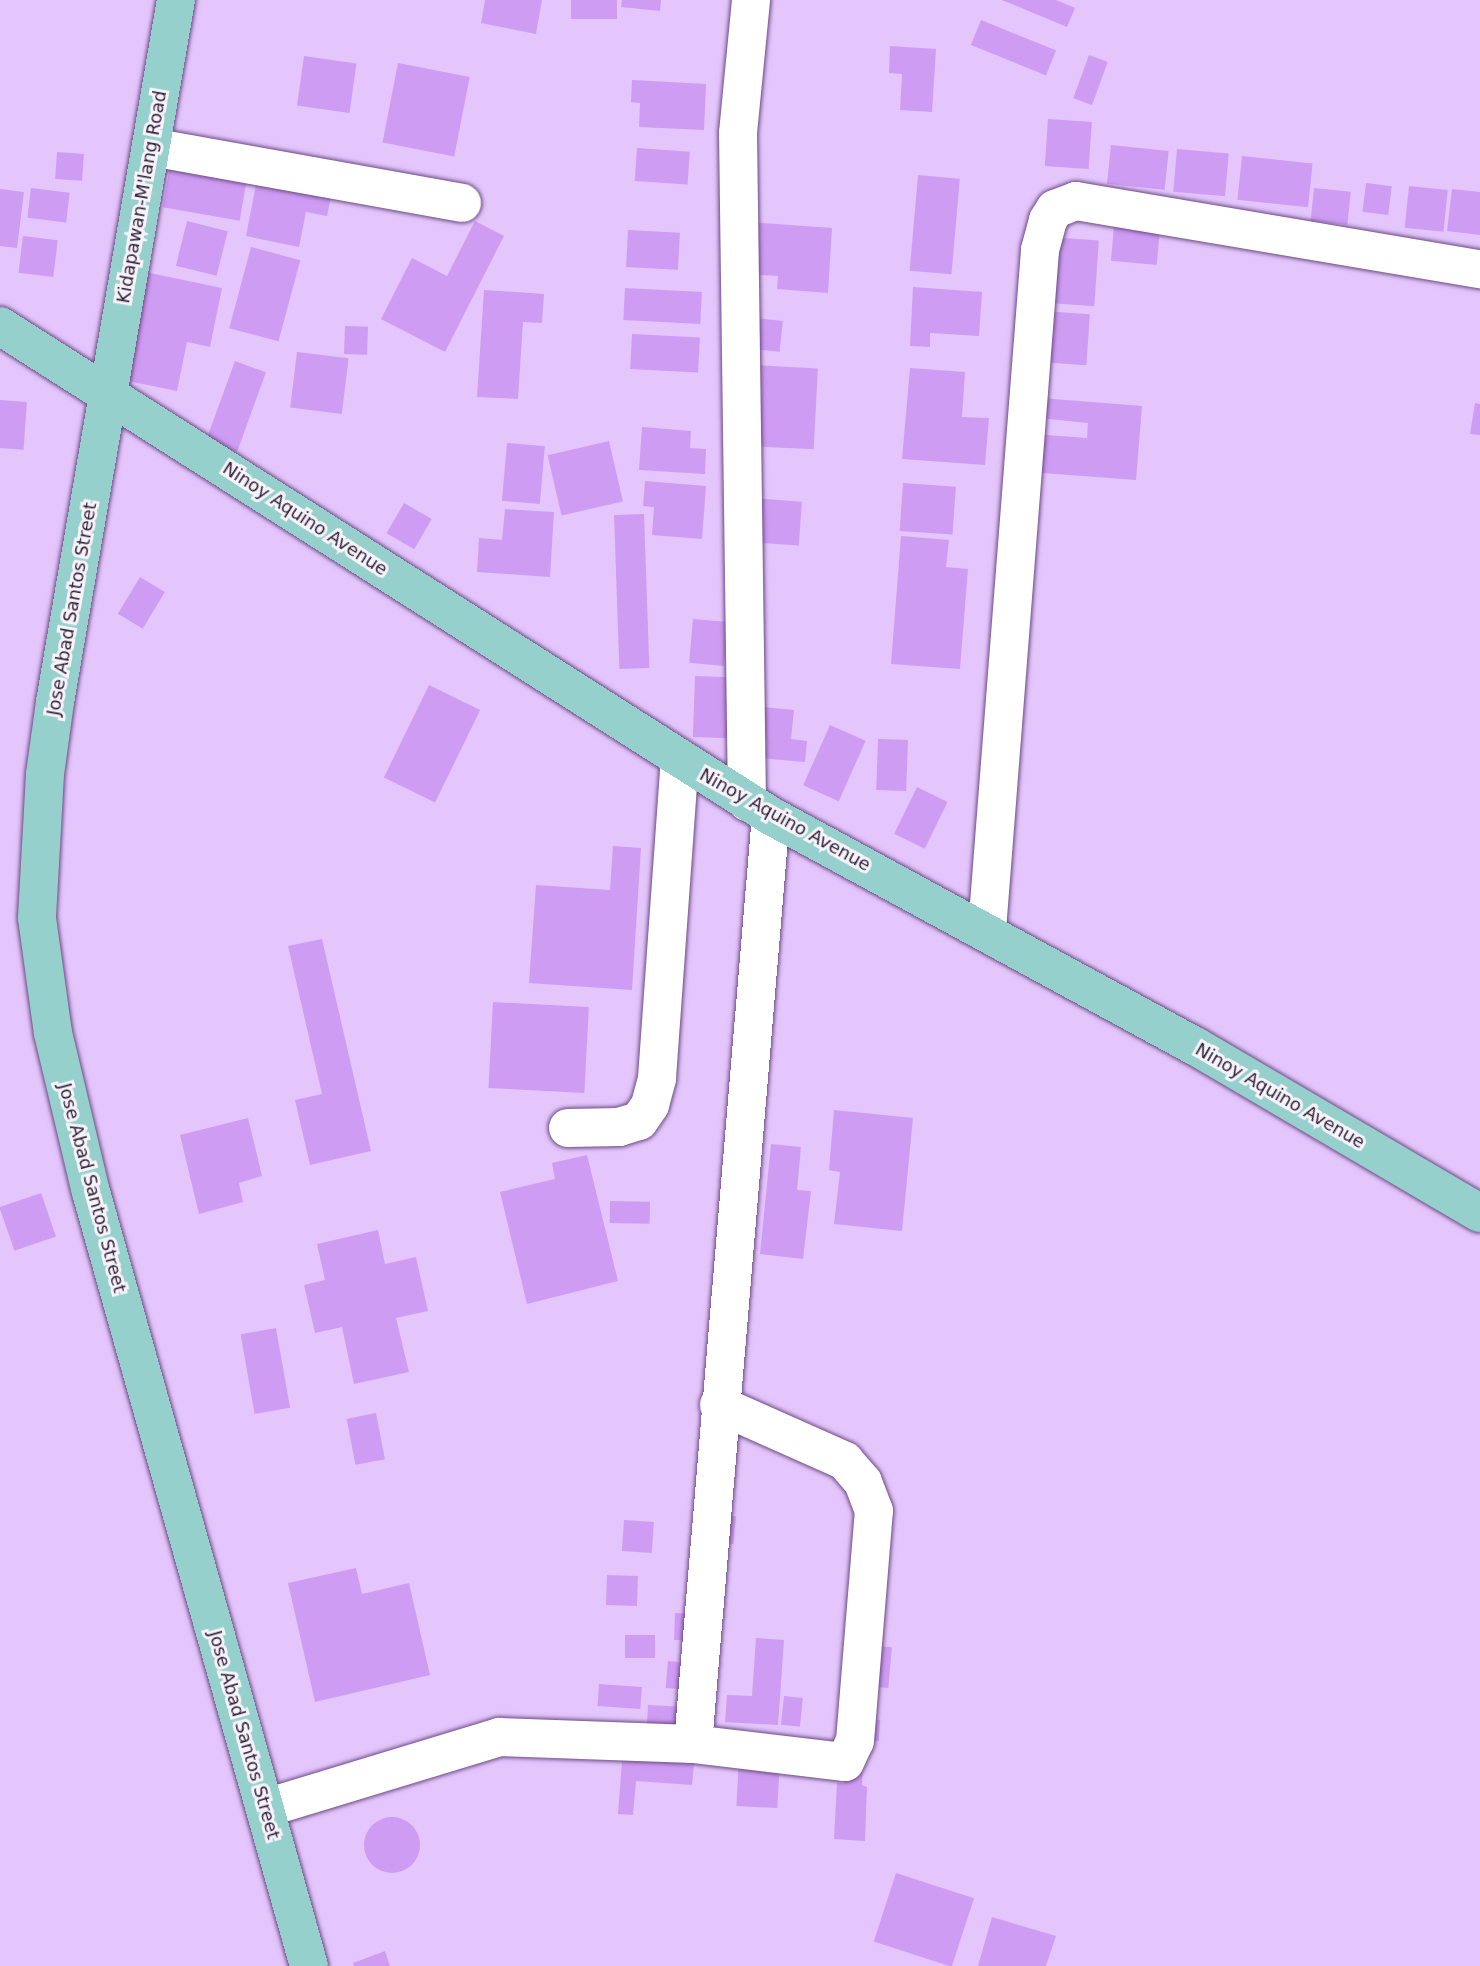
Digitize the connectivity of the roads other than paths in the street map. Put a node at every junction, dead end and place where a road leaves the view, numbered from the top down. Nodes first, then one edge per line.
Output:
1 (176, 0) edge
2 (751, 0) edge
3 (151, 147) junction
4 (462, 203) dead end
5 (1480, 269) edge
6 (0, 326) edge
7 (110, 393) junction
8 (680, 761) junction
9 (759, 809) junction
10 (987, 930) junction
11 (568, 1128) dead end
12 (1480, 1213) edge
13 (719, 1405) junction
14 (693, 1744) junction
15 (266, 1808) junction
16 (309, 1966) edge

1 - 3 main road, Kidapawan-M'lang Road
2 - 9 street
3 - 4 street
3 - 7 main road, Kidapawan-M'lang Road
5 - 10 street
6 - 7 main road, Ninoy Aquino Avenue
7 - 8 main road, Ninoy Aquino Avenue
7 - 15 main road, Jose Abad Santos Street
8 - 9 main road, Ninoy Aquino Avenue
8 - 11 street
9 - 10 main road, Ninoy Aquino Avenue
9 - 13 street
10 - 12 main road, Ninoy Aquino Avenue
13 - 14 street
13 - 14 street
14 - 15 street
15 - 16 main road, Jose Abad Santos Street

